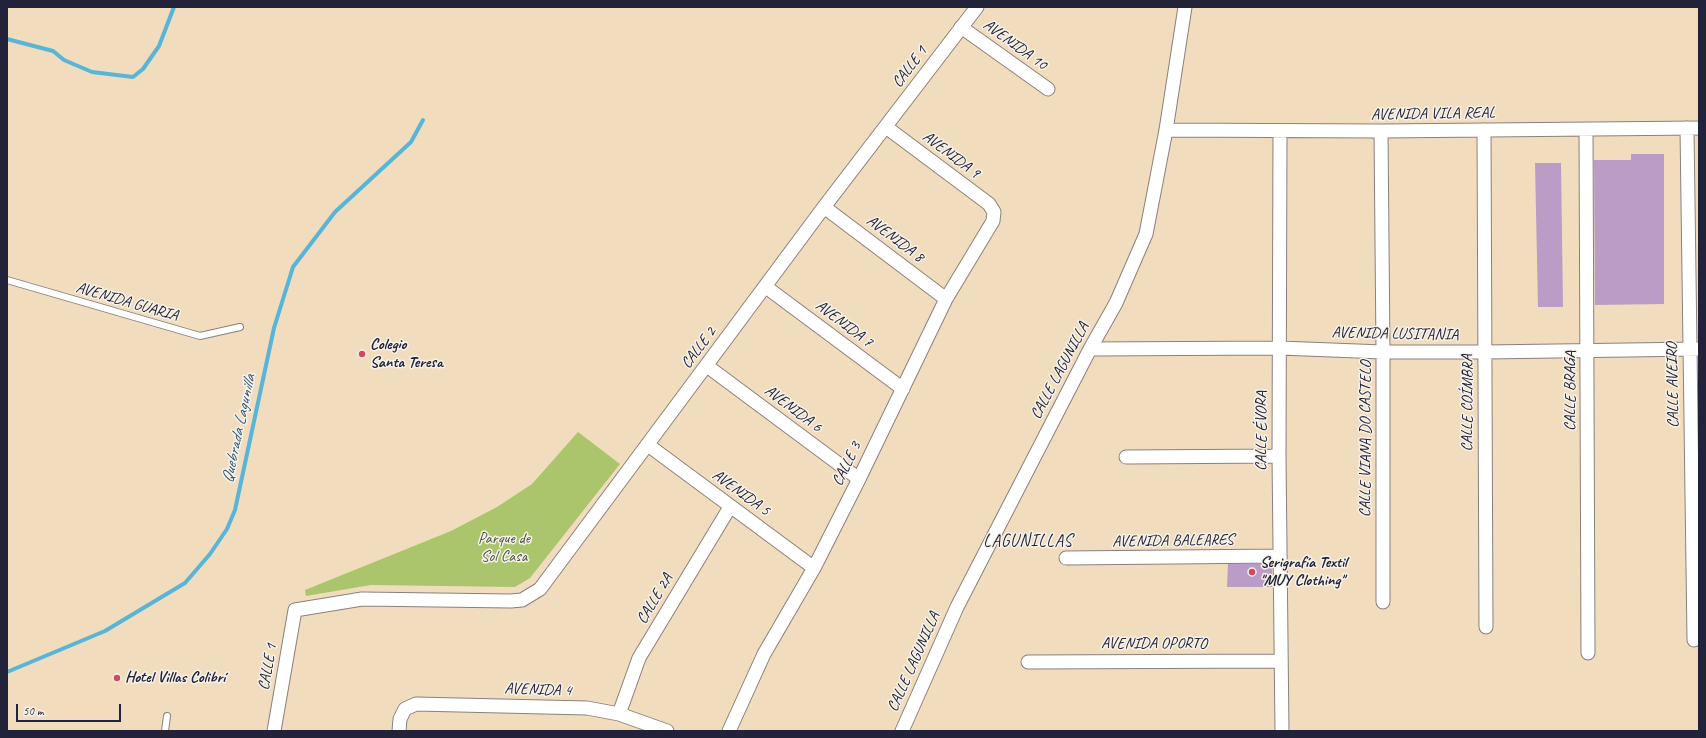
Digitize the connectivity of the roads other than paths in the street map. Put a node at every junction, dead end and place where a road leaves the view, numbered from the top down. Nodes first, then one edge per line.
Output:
1 (977, 7) edge
2 (1185, 7) edge
3 (961, 27) junction
4 (1048, 90) dead end
5 (886, 127) junction
6 (1693, 128) edge
7 (1586, 129) junction
8 (1166, 130) junction
9 (1484, 130) junction
10 (1381, 131) junction
11 (1280, 132) junction
12 (824, 207) junction
13 (994, 212) joint
14 (7, 281) edge
15 (766, 287) junction
16 (946, 299) junction
17 (240, 327) dead end
18 (1280, 348) junction
19 (1090, 349) junction
20 (1694, 349) edge
21 (1384, 352) junction
22 (1485, 352) junction
23 (1588, 352) junction
24 (707, 366) junction
25 (903, 388) junction
26 (648, 445) junction
27 (1279, 456) junction
28 (1126, 457) dead end
29 (859, 479) junction
30 (730, 507) junction
31 (1280, 556) junction
32 (1066, 558) dead end
33 (814, 568) junction
34 (1383, 602) dead end
35 (295, 610) joint
36 (1486, 627) dead end
37 (1694, 640) dead end
38 (1588, 653) dead end
39 (1281, 661) junction
40 (1028, 662) dead end
41 (619, 714) junction
42 (167, 716) dead end
43 (165, 731) edge
44 (274, 731) edge
45 (399, 731) edge
46 (668, 731) edge
47 (729, 731) edge
48 (903, 731) edge
49 (1282, 731) edge

1 - 3 street, CALLE 1
2 - 8 street, CALLE LAGUNILLA
3 - 4 street, AVENIDA 10
3 - 5 street, CALLE 1
5 - 12 street, CALLE 2
5 - 13 street, AVENIDA 9
6 - 7 street, AVENIDA VILA REAL
6 - 20 street, CALLE AVEIRO
7 - 9 street, AVENIDA VILA REAL
7 - 23 street, CALLE BRAGA
8 - 11 street, AVENIDA VILA REAL
8 - 19 street, CALLE LAGUNILLA
9 - 10 street, AVENIDA VILA REAL
9 - 22 street, CALLE COÍMBRA
10 - 11 street, AVENIDA VILA REAL
10 - 21 street, CALLE VIANA DO CASTELO
11 - 18 street, CALLE ÉVORA
12 - 15 street, CALLE 2
12 - 16 street, AVENIDA 8
13 - 16 street, CALLE 3
14 - 17 lane, AVENIDA GUARIA
15 - 24 street, CALLE 2
15 - 25 street, AVENIDA 7
16 - 25 street, CALLE 3
18 - 19 street, AVENIDA LUSITANIA
18 - 21 street, AVENIDA LUSITANIA
18 - 27 street, CALLE ÉVORA
19 - 48 street, CALLE LAGUNILLA
20 - 23 street, AVENIDA LUSITANIA
20 - 37 street, CALLE AVEIRO
21 - 22 street, AVENIDA LUSITANIA
21 - 34 street, CALLE VIANA DO CASTELO
22 - 23 street, AVENIDA LUSITANIA
22 - 36 street, CALLE COÍMBRA
23 - 38 street, CALLE BRAGA
24 - 26 street, CALLE 2
24 - 29 street, AVENIDA 6
25 - 29 street, CALLE 3
26 - 30 street, AVENIDA 5
26 - 35 street, CALLE 2
27 - 28 street
27 - 31 street, CALLE ÉVORA
29 - 33 street, CALLE 3
30 - 33 street, AVENIDA 5
30 - 41 street, CALLE 2A
31 - 32 street, AVENIDA BALEARES
31 - 39 street, CALLE ÉVORA
33 - 47 street, CALLE 3
35 - 44 street, CALLE 1
39 - 40 street, AVENIDA OPORTO
39 - 49 street, CALLE ÉVORA
41 - 45 street, AVENIDA 4
41 - 46 street, AVENIDA 4
42 - 43 lane

